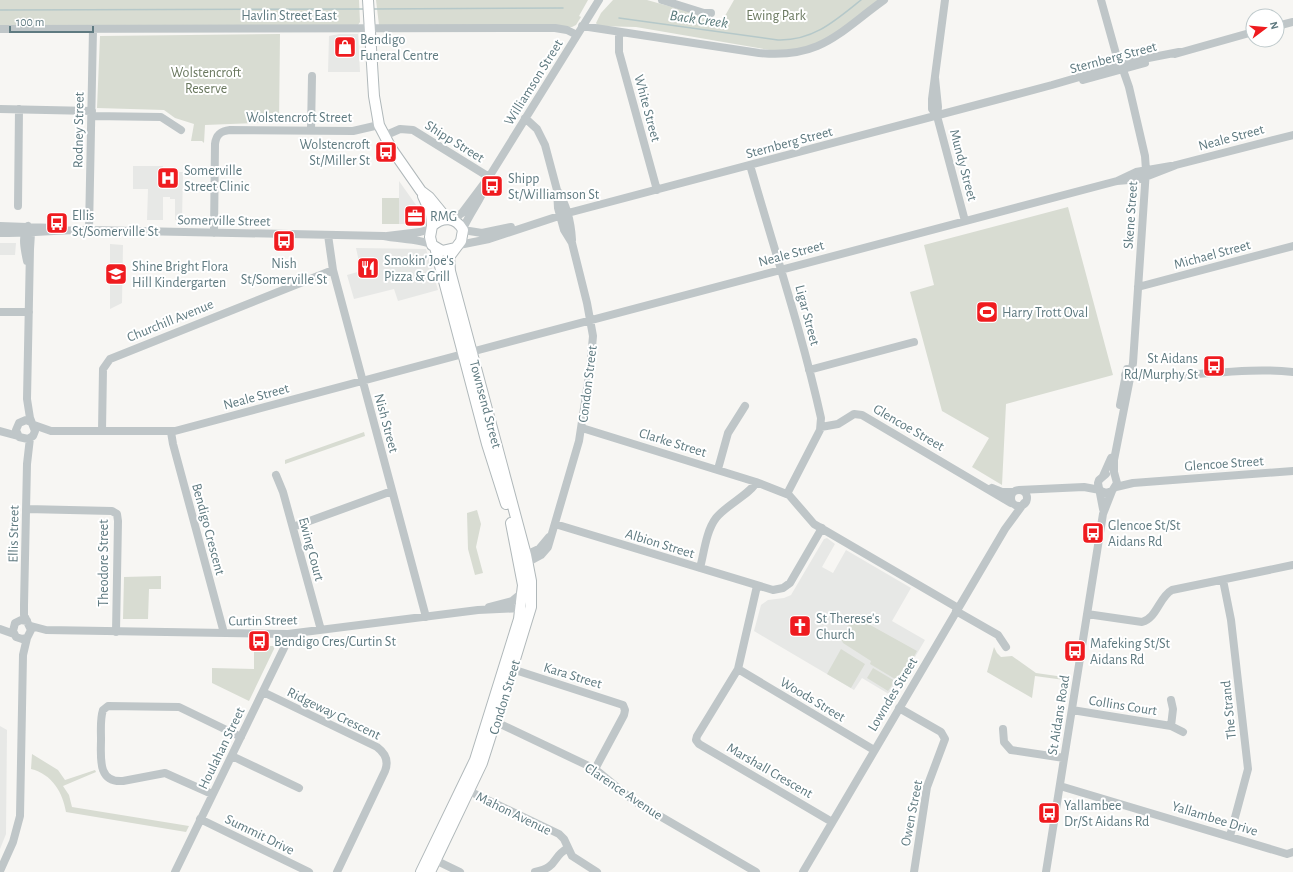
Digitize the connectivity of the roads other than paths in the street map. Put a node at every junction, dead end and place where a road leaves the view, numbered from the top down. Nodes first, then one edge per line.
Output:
1 (598, 0) edge
2 (662, 0) edge
3 (884, 0) edge
4 (945, 0) edge
5 (1101, 0) edge
6 (368, 1) edge
7 (711, 13) dead end
8 (582, 26) junction
9 (0, 29) edge
10 (93, 29) junction
11 (370, 29) junction
12 (619, 32) junction
13 (578, 34) junction
14 (1245, 34) edge
15 (1121, 67) junction
16 (312, 76) dead end
17 (0, 109) edge
18 (19, 110) junction
19 (92, 113) junction
20 (937, 116) junction
21 (525, 118) junction
22 (379, 125) junction
23 (180, 130) dead end
24 (311, 130) junction
25 (1293, 134) edge
26 (384, 136) junction
27 (750, 165) junction
28 (1146, 173) junction
29 (489, 177) junction
30 (657, 190) junction
31 (421, 191) junction
32 (18, 206) dead end
33 (564, 214) junction
34 (450, 220) junction
35 (965, 221) junction
36 (532, 224) junction
37 (0, 226) edge
38 (432, 227) junction
39 (89, 230) junction
40 (463, 230) junction
41 (28, 231) junction
42 (0, 233) edge
43 (214, 233) junction
44 (328, 235) junction
45 (384, 236) junction
46 (434, 246) junction
47 (457, 246) junction
48 (1293, 246) edge
49 (333, 270) junction
50 (782, 270) junction
51 (1138, 287) junction
52 (0, 312) edge
53 (28, 312) junction
54 (591, 319) junction
55 (914, 342) dead end
56 (467, 353) junction
57 (809, 370) junction
58 (1293, 372) edge
59 (1128, 377) junction
60 (363, 381) junction
61 (27, 399) junction
62 (745, 406) dead end
63 (19, 423) junction
64 (33, 424) junction
65 (821, 427) junction
66 (582, 428) junction
67 (0, 430) edge
68 (51, 430) junction
69 (102, 431) junction
70 (171, 432) junction
71 (19, 437) junction
72 (32, 437) junction
73 (27, 464) junction
74 (718, 469) junction
75 (1293, 471) edge
76 (276, 475) dead end
77 (1115, 477) junction
78 (1101, 478) junction
79 (756, 482) junction
80 (1133, 483) junction
81 (982, 484) junction
82 (1084, 487) junction
83 (1114, 489) junction
84 (1046, 490) junction
85 (392, 491) junction
86 (786, 491) junction
87 (1016, 491) junction
88 (1100, 491) junction
89 (1025, 502) junction
90 (1012, 504) junction
91 (27, 510) junction
92 (1103, 514) junction
93 (555, 524) junction
94 (293, 527) junction
95 (822, 528) junction
96 (1005, 529) junction
97 (525, 559) junction
98 (1293, 565) edge
99 (700, 568) junction
100 (1222, 580) junction
101 (757, 586) junction
102 (524, 592) junction
103 (24, 605) junction
104 (522, 608) junction
105 (478, 610) junction
106 (957, 610) junction
107 (1087, 614) junction
108 (426, 617) junction
109 (16, 622) junction
110 (29, 623) junction
111 (1, 629) edge
112 (46, 630) junction
113 (321, 630) junction
114 (116, 632) junction
115 (224, 633) junction
116 (288, 634) junction
117 (15, 636) junction
118 (28, 636) junction
119 (1006, 647) dead end
120 (23, 655) junction
121 (738, 669) junction
122 (512, 670) junction
123 (263, 692) junction
124 (1171, 700) dead end
125 (899, 708) junction
126 (1072, 710) junction
127 (492, 720) junction
128 (1171, 726) junction
129 (1003, 729) dead end
130 (1182, 732) dead end
131 (241, 737) junction
132 (874, 750) junction
133 (232, 756) junction
134 (1064, 758) junction
135 (595, 769) junction
136 (1060, 786) junction
137 (299, 788) dead end
138 (465, 789) junction
139 (212, 794) junction
140 (200, 819) junction
141 (832, 822) junction
142 (1230, 836) junction
143 (568, 848) junction
144 (1293, 852) edge
145 (435, 860) junction
146 (0, 870) edge
147 (175, 872) edge
148 (309, 872) edge
149 (337, 872) edge
150 (421, 872) edge
151 (430, 872) edge
152 (460, 872) edge
153 (535, 872) edge
154 (597, 872) edge
155 (756, 872) edge
156 (803, 872) edge
157 (914, 872) edge
158 (1046, 872) edge

1 - 8 street, Williamson Street
2 - 7 street
3 - 12 street
4 - 20 street, Mundy Street
5 - 15 street, Skene Street
6 - 11 main road
8 - 12 street
8 - 13 street, Williamson Street
9 - 10 street, Havlin Street East
10 - 11 street, Havlin Street East
10 - 19 street, Rodney Street
11 - 13 street, Havlin Street East
11 - 22 main road
12 - 30 street, White Street
13 - 21 street, Williamson Street
14 - 15 street, Sternberg Street
15 - 20 street, Sternberg Street
15 - 28 street, Skene Street
16 - 24 street
17 - 18 street
18 - 19 street
18 - 32 street
19 - 23 street
19 - 39 street, Rodney Street
20 - 27 street, Sternberg Street
20 - 35 street, Mundy Street
21 - 29 street, Williamson Street
21 - 33 street, Condon Street
22 - 24 street, Wolstencroft Street
22 - 26 main road
24 - 43 street, Wolstencroft Street
25 - 28 street, Neale Street
26 - 29 street, Shipp Street
26 - 31 main road
27 - 30 street, Sternberg Street
27 - 50 street, Ligar Street
28 - 35 street, Neale Street
28 - 51 street, Skene Street
29 - 34 street, Williamson Street
29 - 40 street, Williamson Street
30 - 33 street, Sternberg Street
31 - 34 main road
31 - 38 main road
33 - 36 street, Sternberg Street
33 - 54 street, Condon Street
34 - 38 main road
34 - 40 main road
35 - 50 street, Neale Street
36 - 40 street, Sternberg Street
36 - 47 street, Sternberg Street
37 - 41 street, Somerville Street
38 - 45 street, Somerville Street
38 - 46 main road
39 - 41 street, Somerville Street
39 - 43 street, Somerville Street
40 - 47 main road
41 - 42 street, Somerville Street
41 - 53 street
43 - 44 street, Somerville Street
44 - 45 street, Somerville Street
44 - 49 street, Nish Street
45 - 46 street, Somerville Street
46 - 47 main road
46 - 56 main road, Townsend Street
47 - 56 main road, Townsend Street
48 - 51 street, Michael Street
49 - 60 street, Nish Street
49 - 69 street, Churchill Avenue
50 - 54 street, Neale Street
50 - 57 street, Ligar Street
51 - 59 street, Skene Street
52 - 53 street
53 - 61 street
54 - 56 street, Neale Street
54 - 66 street, Condon Street
55 - 57 street
56 - 60 street, Neale Street
56 - 97 main road, Townsend Street
57 - 65 street, Ligar Street
58 - 59 street
59 - 77 street
59 - 78 street
60 - 70 street, Neale Street
60 - 85 street, Nish Street
61 - 63 street
61 - 64 street
62 - 74 street
63 - 64 street
63 - 67 street
63 - 71 street
64 - 68 street, Neale Street
64 - 72 street
65 - 81 street, Glencoe Street
65 - 86 street
66 - 74 street, Clarke Street
66 - 93 street, Condon Street
67 - 71 street
68 - 69 street, Neale Street
68 - 72 street, Neale Street
69 - 70 street, Neale Street
70 - 115 street, Bendigo Crescent
71 - 72 street
71 - 73 street, Ellis Street
72 - 73 street, Ellis Street
73 - 91 street, Ellis Street
74 - 79 street, Clarke Street
75 - 80 street, Glencoe Street
76 - 94 street, Ewing Court
77 - 78 street
77 - 80 street, Glencoe Street
77 - 83 street
78 - 82 street, Glencoe Street
78 - 88 street
79 - 86 street, Clarke Street
79 - 99 street
80 - 83 street, Glencoe Street
81 - 87 street, Glencoe Street
81 - 90 street, Glencoe Street
82 - 84 street, Glencoe Street
82 - 88 street, Glencoe Street
83 - 88 street
83 - 92 street, St Aidans Road
84 - 87 street, Glencoe Street
84 - 89 street, Glencoe Street
85 - 94 street
85 - 108 street, Nish Street
86 - 95 street
87 - 89 street
87 - 90 street, Lowndes Street
88 - 92 street, St Aidans Road
89 - 90 street
89 - 96 street, Lowndes Street
90 - 96 street, Lowndes Street
91 - 103 street, Ellis Street
91 - 114 street, Theodore Street
92 - 107 street, St Aidans Road
93 - 97 street, Condon Street
93 - 99 street, Albion Street
94 - 113 street, Ewing Court
95 - 101 street
95 - 106 street
96 - 106 street, Lowndes Street
97 - 102 main road, Condon Street
97 - 104 main road
97 - 122 main road, Condon Street
98 - 100 street
99 - 101 street, Albion Street
100 - 107 street
100 - 142 street, The Strand
101 - 121 street, Marshall Crescent
102 - 104 main road, Condon Street
102 - 105 street, Curtin Street
103 - 109 street, Ellis Street
103 - 110 street, Ellis Street
104 - 105 street, Curtin Street
104 - 127 main road, Condon Street
105 - 108 street, Curtin Street
106 - 119 street
106 - 125 street, Lowndes Street
107 - 126 street, St Aidans Road
108 - 113 street, Curtin Street
109 - 110 street
109 - 111 street
109 - 117 street
110 - 112 street, Curtin Street
110 - 118 street
111 - 117 street
112 - 114 street, Curtin Street
112 - 118 street, Curtin Street
113 - 116 street, Curtin Street
114 - 115 street, Curtin Street
115 - 116 street, Curtin Street
116 - 123 street, Houlahan Street
117 - 118 street
117 - 120 street
118 - 120 street
120 - 146 street
121 - 132 street, Woods Street
121 - 141 street, Marshall Crescent
122 - 127 main road, Condon Street
122 - 135 street, Kara Street
123 - 131 street, Houlahan Street
123 - 149 street, Ridgeway Crescent
124 - 128 street, Collins Court
125 - 132 street, Lowndes Street
125 - 157 street, Owen Street
126 - 128 street, Collins Court
126 - 134 street, St Aidans Road
127 - 135 street, Clarence Avenue
127 - 138 main road, Condon Street
128 - 130 street, Collins Court
129 - 134 street
131 - 133 street, Houlahan Street
131 - 139 street
132 - 141 street, Lowndes Street
133 - 137 street
133 - 139 street, Houlahan Street
134 - 136 street, St Aidans Road
135 - 155 street, Clarence Avenue
136 - 142 street, Yallambee Drive
136 - 158 street, St Aidans Road
138 - 143 street, Mahon Avenue
138 - 145 main road, Condon Street
138 - 150 main road, Condon Street
139 - 140 street, Houlahan Street
140 - 147 street, Houlahan Street
140 - 148 street, Summit Drive
141 - 156 street, Lowndes Street
142 - 144 street, Yallambee Drive
143 - 153 street
143 - 154 street, Mahon Avenue
145 - 151 main road, Condon Street
145 - 152 street

